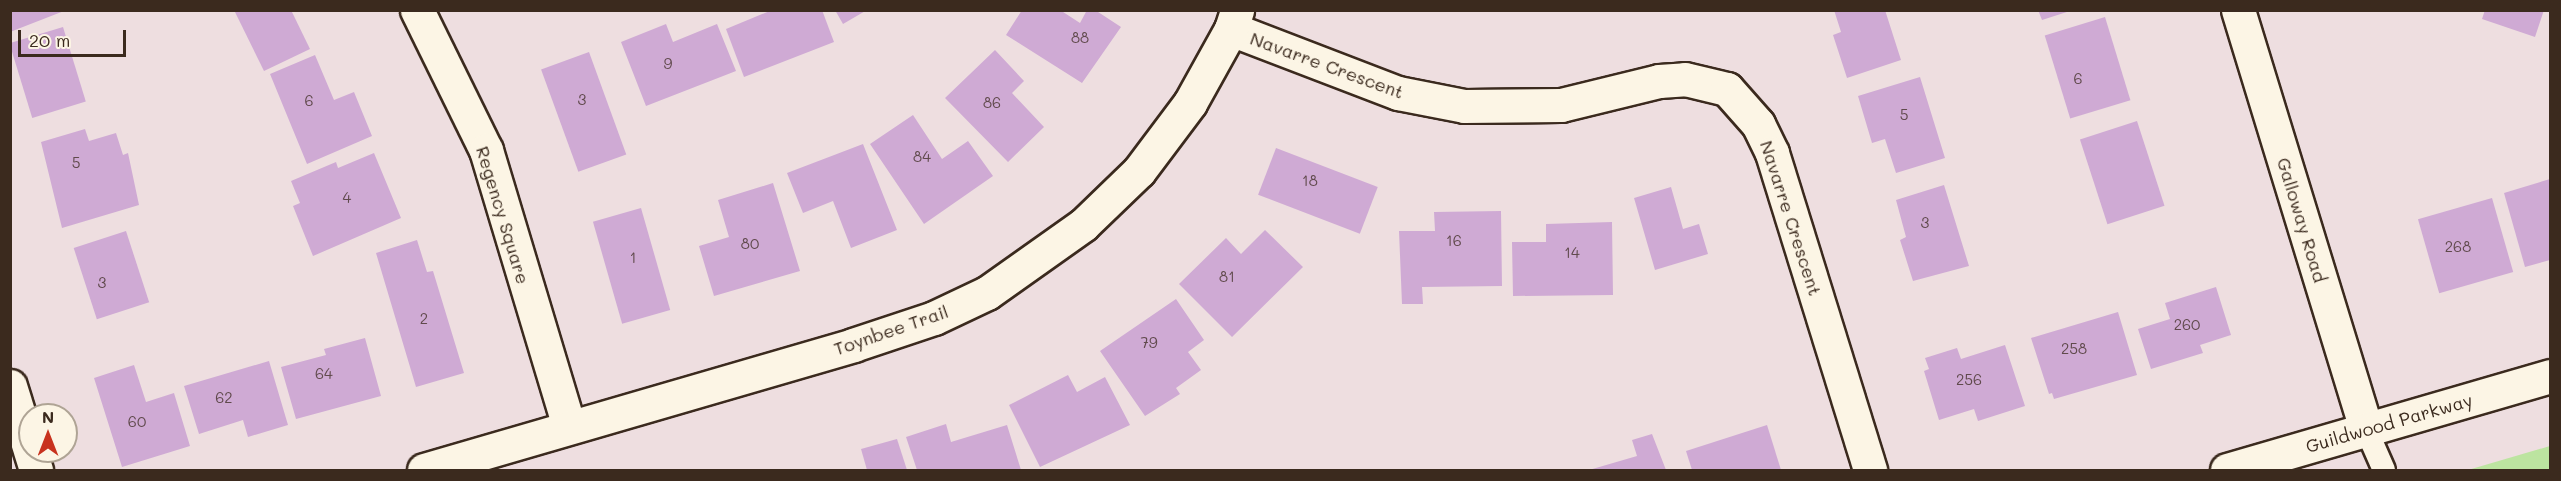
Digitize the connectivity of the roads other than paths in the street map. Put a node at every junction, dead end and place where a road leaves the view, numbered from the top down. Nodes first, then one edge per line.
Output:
1 (417, 10) edge
2 (2238, 10) edge
3 (1234, 20) edge
4 (2550, 376) edge
5 (10, 386) edge
6 (569, 427) junction
7 (2366, 429) junction
8 (36, 471) edge
9 (424, 471) edge
10 (1870, 471) edge
11 (2227, 471) edge
12 (2384, 471) edge

1 - 6 street, Regency Square
2 - 7 street, Galloway Road
3 - 6 street, Toynbee Trail
3 - 10 street, Navarre Crescent
4 - 7 street, Guildwood Parkway
5 - 8 street
6 - 9 street, Toynbee Trail
7 - 11 street, Guildwood Parkway
7 - 12 lane

